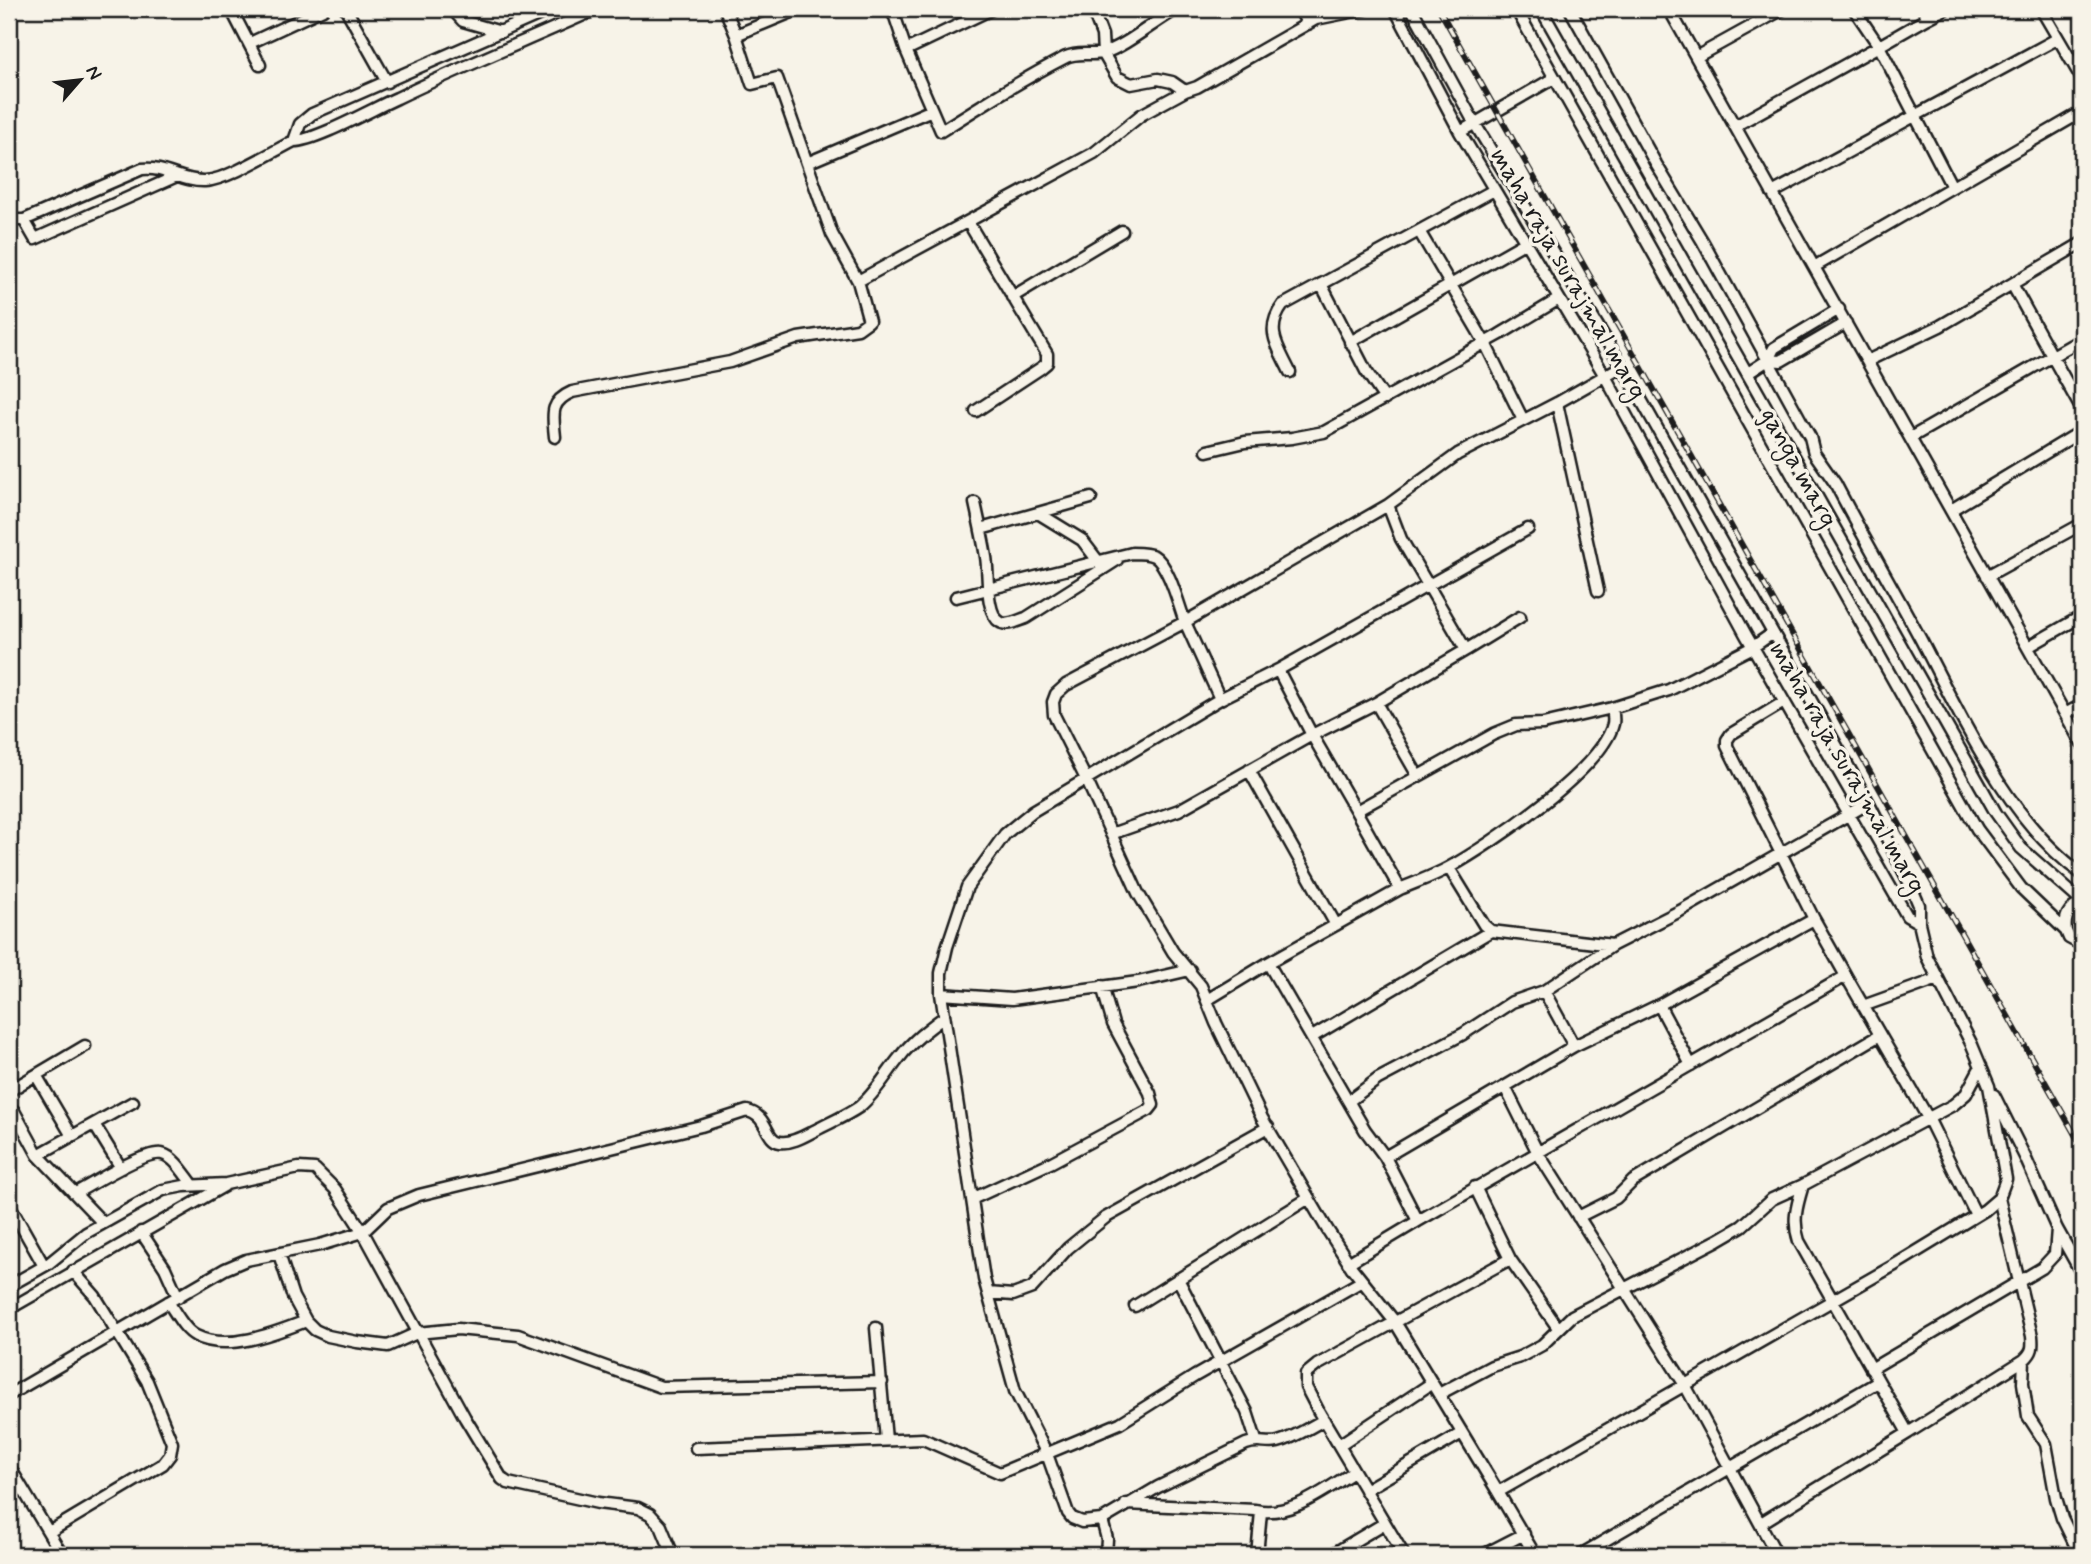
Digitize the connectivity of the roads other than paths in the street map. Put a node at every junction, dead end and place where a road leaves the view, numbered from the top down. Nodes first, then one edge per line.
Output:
1 (231, 9) edge
2 (323, 9) edge
3 (346, 9) edge
4 (453, 9) edge
5 (551, 9) edge
6 (597, 9) edge
7 (724, 9) edge
8 (799, 9) edge
9 (890, 9) edge
10 (992, 9) edge
11 (1092, 9) edge
12 (1177, 9) edge
13 (1299, 9) edge
14 (1329, 9) edge
15 (1365, 9) edge
16 (1395, 9) edge
17 (1412, 9) edge
18 (1516, 9) edge
19 (1541, 9) edge
20 (1570, 9) edge
21 (1669, 9) edge
22 (1783, 9) edge
23 (1854, 9) edge
24 (1945, 9) edge
25 (2041, 9) edge
26 (1926, 13) edge
27 (1312, 22) junction
28 (502, 33) junction
29 (736, 35) junction
30 (2057, 38) junction
31 (250, 43) junction
32 (1879, 46) junction
33 (906, 50) junction
34 (1102, 53) junction
35 (1696, 57) junction
36 (260, 65) dead end
37 (1554, 78) junction
38 (2082, 79) edge
39 (387, 82) junction
40 (1185, 91) junction
41 (932, 110) junction
42 (2082, 113) edge
43 (1916, 115) junction
44 (1475, 124) junction
45 (1735, 126) junction
46 (1460, 132) junction
47 (294, 141) junction
48 (807, 163) junction
49 (177, 176) junction
50 (1952, 187) junction
51 (1494, 190) junction
52 (1772, 192) junction
53 (9, 220) edge
54 (24, 220) junction
55 (968, 222) junction
56 (1122, 230) dead end
57 (1419, 231) junction
58 (1526, 242) junction
59 (2082, 243) edge
60 (1814, 267) junction
61 (858, 281) junction
62 (1321, 285) junction
63 (1450, 285) junction
64 (2012, 285) junction
65 (1012, 297) junction
66 (1559, 299) junction
67 (1839, 309) junction
68 (1846, 323) junction
69 (2082, 339) edge
70 (1350, 342) junction
71 (1485, 343) junction
72 (2052, 355) junction
73 (1769, 360) junction
74 (1867, 360) junction
75 (1622, 366) junction
76 (1290, 372) dead end
77 (1748, 373) junction
78 (1605, 376) junction
79 (1385, 399) junction
80 (1557, 403) junction
81 (2082, 410) edge
82 (976, 411) dead end
83 (1523, 420) junction
84 (2082, 431) edge
85 (555, 437) dead end
86 (1910, 438) junction
87 (1207, 451) dead end
88 (1091, 498) dead end
89 (975, 503) dead end
90 (1388, 505) junction
91 (1951, 510) junction
92 (1038, 513) junction
93 (2082, 524) edge
94 (981, 529) junction
95 (1528, 529) dead end
96 (1125, 555) junction
97 (1098, 561) junction
98 (1987, 576) junction
99 (1427, 584) junction
100 (988, 590) junction
101 (1598, 591) dead end
102 (956, 597) dead end
103 (2082, 616) edge
104 (1520, 617) dead end
105 (1185, 622) junction
106 (1773, 634) junction
107 (1753, 647) junction
108 (2028, 648) junction
109 (1466, 650) junction
110 (1278, 670) junction
111 (1220, 699) junction
112 (1784, 702) junction
113 (1376, 703) junction
114 (2082, 705) edge
115 (1612, 708) junction
116 (2065, 714) junction
117 (1312, 735) junction
118 (2082, 744) edge
119 (1250, 770) junction
120 (1418, 776) junction
121 (1087, 780) junction
122 (1869, 803) junction
123 (1356, 811) junction
124 (1847, 814) junction
125 (1111, 834) junction
126 (1780, 854) junction
127 (1449, 868) junction
128 (2082, 873) edge
129 (1400, 889) junction
130 (2082, 903) edge
131 (1814, 919) junction
132 (1919, 923) junction
133 (1336, 925) junction
134 (1491, 931) junction
135 (2066, 931) junction
136 (1613, 945) junction
137 (2082, 945) edge
138 (1268, 963) junction
139 (1190, 970) junction
140 (1846, 976) junction
141 (1938, 979) junction
142 (1102, 986) junction
143 (1544, 991) junction
144 (941, 994) junction
145 (1207, 1000) junction
146 (1659, 1005) junction
147 (1863, 1006) junction
148 (944, 1017) junction
149 (1880, 1035) junction
150 (1312, 1037) junction
151 (85, 1046) dead end
152 (1574, 1046) junction
153 (1690, 1065) junction
154 (1981, 1066) junction
155 (36, 1075) junction
156 (1989, 1086) junction
157 (1505, 1087) junction
158 (9, 1091) edge
159 (1349, 1101) junction
160 (133, 1102) dead end
161 (9, 1108) edge
162 (1928, 1118) junction
163 (94, 1124) junction
164 (1268, 1127) junction
165 (72, 1136) junction
166 (1538, 1153) junction
167 (38, 1155) junction
168 (1385, 1157) junction
169 (121, 1168) junction
170 (226, 1184) junction
171 (193, 1185) junction
172 (1803, 1185) junction
173 (1475, 1186) junction
174 (76, 1193) junction
175 (1310, 1198) junction
176 (1999, 1198) junction
177 (972, 1199) junction
178 (9, 1204) edge
179 (1976, 1215) junction
180 (1578, 1217) junction
181 (1418, 1220) junction
182 (103, 1223) junction
183 (2057, 1229) junction
184 (141, 1232) junction
185 (363, 1232) junction
186 (279, 1254) junction
187 (1510, 1259) junction
188 (1349, 1263) junction
189 (46, 1265) junction
190 (73, 1272) junction
191 (2082, 1274) edge
192 (1178, 1279) junction
193 (58, 1280) junction
194 (1362, 1280) junction
195 (2019, 1282) junction
196 (9, 1286) edge
197 (1623, 1289) junction
198 (988, 1293) junction
199 (173, 1300) junction
200 (1833, 1300) junction
201 (1135, 1306) dead end
202 (9, 1309) edge
203 (306, 1321) junction
204 (1395, 1322) junction
205 (876, 1328) dead end
206 (1558, 1328) junction
207 (117, 1332) junction
208 (417, 1333) junction
209 (2024, 1360) junction
210 (1220, 1362) junction
211 (1871, 1369) junction
212 (882, 1382) junction
213 (1878, 1382) junction
214 (1432, 1383) junction
215 (1685, 1385) junction
216 (1438, 1394) junction
217 (9, 1395) edge
218 (1324, 1420) junction
219 (1462, 1433) junction
220 (1908, 1433) junction
221 (886, 1440) junction
222 (1256, 1440) junction
223 (1339, 1445) junction
224 (696, 1448) dead end
225 (1047, 1454) junction
226 (9, 1465) edge
227 (1731, 1467) junction
228 (1354, 1472) junction
229 (1365, 1490) junction
230 (1498, 1492) junction
231 (1126, 1504) junction
232 (1261, 1512) junction
233 (1102, 1520) junction
234 (1385, 1523) junction
235 (1761, 1524) junction
236 (49, 1532) junction
237 (1524, 1534) junction
238 (62, 1555) edge
239 (673, 1555) edge
240 (1106, 1555) edge
241 (1257, 1555) edge
242 (1331, 1555) edge
243 (1404, 1555) edge
244 (1483, 1555) edge
245 (1535, 1555) edge
246 (1580, 1555) edge
247 (1777, 1555) edge
248 (2080, 1555) edge

1 - 31 street
2 - 31 street
3 - 39 street
4 - 28 street
5 - 28 street
6 - 47 street
7 - 29 street
8 - 29 street
9 - 33 street
10 - 33 street
11 - 34 street
12 - 34 street
13 - 27 street
14 - 27 street
15 - 27 street
16 - 46 street, maha raja surajmal marg
17 - 44 street, maha raja surajmal marg
18 - 37 street, ganga marg
19 - 77 street, ganga marg
20 - 73 street
21 - 35 street
22 - 35 street
23 - 32 street
24 - 26 street
25 - 30 street
26 - 32 street
27 - 40 street
28 - 39 street
29 - 48 street
30 - 38 street
30 - 43 street
31 - 36 street
32 - 43 street
32 - 45 street
33 - 41 street
34 - 40 street
34 - 41 street
35 - 45 street
37 - 44 street
37 - 135 street, ganga marg
39 - 47 street
40 - 55 street
41 - 48 street
42 - 50 street
43 - 50 street
43 - 52 street
44 - 46 street
44 - 75 street, maha raja surajmal marg
45 - 52 street
46 - 51 street, maha raja surajmal marg
47 - 49 street
48 - 61 street
49 - 54 street
49 - 54 street
50 - 60 street
51 - 57 street
51 - 58 street, maha raja surajmal marg
52 - 60 street
53 - 54 street
55 - 61 street
55 - 65 street
56 - 65 street
57 - 62 street
57 - 63 street
58 - 63 street
58 - 66 street, maha raja surajmal marg
59 - 64 street
60 - 67 street
61 - 85 street
62 - 70 street
62 - 76 street
63 - 70 street
63 - 71 street
64 - 72 street
64 - 74 street
65 - 82 street
66 - 71 street
66 - 78 street, maha raja surajmal marg
67 - 68 street
67 - 73 street
68 - 73 street
68 - 74 street
69 - 72 street
70 - 79 street
71 - 79 street
71 - 83 street
72 - 81 street
72 - 86 street
73 - 77 street
73 - 128 street
74 - 86 street
75 - 78 street
75 - 106 street, maha raja surajmal marg
77 - 130 street, ganga marg
78 - 80 street
78 - 107 street, maha raja surajmal marg
79 - 87 street
80 - 83 street
80 - 101 street
83 - 90 street
84 - 91 street
86 - 91 street
88 - 92 street
89 - 94 street
90 - 99 street
90 - 105 street
91 - 98 street
92 - 94 street
92 - 97 street
93 - 98 street
94 - 100 street
95 - 99 street
96 - 97 street
96 - 100 street
96 - 105 street
97 - 100 street
98 - 108 street
99 - 109 street
99 - 110 street
100 - 102 street
103 - 108 street
104 - 109 street
105 - 111 street
105 - 121 street
106 - 107 street
106 - 122 street, maha raja surajmal marg
107 - 112 street, maha raja surajmal marg
107 - 115 street
108 - 116 street
109 - 113 street
110 - 111 street
110 - 117 street
111 - 121 street
112 - 124 street, maha raja surajmal marg
112 - 126 street
113 - 117 street
113 - 120 street
114 - 116 street
115 - 120 street
115 - 127 street
116 - 118 street
117 - 119 street
117 - 123 street
119 - 125 street
119 - 133 street
120 - 123 street
121 - 125 street
121 - 144 street
122 - 124 street
122 - 132 street, maha raja surajmal marg
123 - 129 street
124 - 126 street
124 - 132 street, maha raja surajmal marg
125 - 139 street
126 - 131 street
126 - 136 street
127 - 129 street
127 - 134 street
129 - 133 street
130 - 135 street
131 - 140 street
131 - 146 street
132 - 141 street
133 - 138 street
134 - 136 street
134 - 150 street
135 - 137 street, ganga marg
136 - 143 street
138 - 145 street
138 - 150 street
139 - 142 street
139 - 145 street
140 - 147 street
140 - 153 street
141 - 147 street
141 - 154 street
142 - 144 street
142 - 177 street
143 - 152 street
143 - 159 street
144 - 148 street
145 - 164 street
146 - 152 street
146 - 153 street
147 - 149 street
148 - 177 street
148 - 185 street
149 - 162 street
149 - 180 street
150 - 159 street
151 - 155 street
152 - 157 street
153 - 166 street
154 - 156 street
154 - 162 street
155 - 158 street
155 - 165 street
156 - 176 street
156 - 183 street
157 - 166 street
157 - 168 street
159 - 168 street
160 - 163 street
161 - 167 street
162 - 172 street
162 - 179 street
163 - 165 street
163 - 169 street
164 - 175 street
164 - 198 street
165 - 167 street
166 - 173 street
166 - 180 street
167 - 174 street
168 - 181 street
169 - 171 street
169 - 174 street
170 - 171 street
170 - 184 street
170 - 185 street
171 - 182 street
172 - 197 street
172 - 200 street
173 - 181 street
173 - 187 street
174 - 182 street
175 - 188 street
175 - 192 street
176 - 179 street
176 - 195 street
177 - 198 street
178 - 189 street
179 - 200 street
180 - 197 street
181 - 188 street
182 - 189 street
183 - 191 street
183 - 195 street
184 - 190 street
184 - 199 street
185 - 186 street
185 - 208 street
186 - 199 street
186 - 203 street
187 - 204 street
187 - 206 street
188 - 194 street
189 - 193 street
189 - 196 street
190 - 193 street
190 - 207 street
192 - 201 street
192 - 210 street
193 - 202 street
194 - 204 street
194 - 210 street
195 - 209 street
195 - 211 street
197 - 206 street
197 - 215 street
198 - 225 street
199 - 203 street
199 - 207 street
200 - 211 street
200 - 215 street
203 - 208 street
204 - 214 street
204 - 218 street
205 - 212 street
206 - 216 street
207 - 217 street
207 - 236 street
208 - 212 street
208 - 239 street
209 - 220 street
209 - 248 street
210 - 222 street
210 - 225 street
211 - 213 street
212 - 221 street
213 - 220 street
213 - 227 street
214 - 216 street
214 - 223 street
215 - 227 street
215 - 230 street
216 - 219 street
218 - 222 street
218 - 223 street
219 - 229 street
219 - 230 street
220 - 235 street
221 - 224 street
221 - 225 street
222 - 231 street
223 - 228 street
225 - 233 street
226 - 236 street
227 - 235 street
227 - 246 street
228 - 229 street
228 - 232 street
229 - 234 street
230 - 237 street
231 - 232 street
231 - 233 street
232 - 241 street
233 - 240 street
234 - 242 street
234 - 243 street
235 - 247 street
236 - 238 street
237 - 244 street
237 - 245 street

